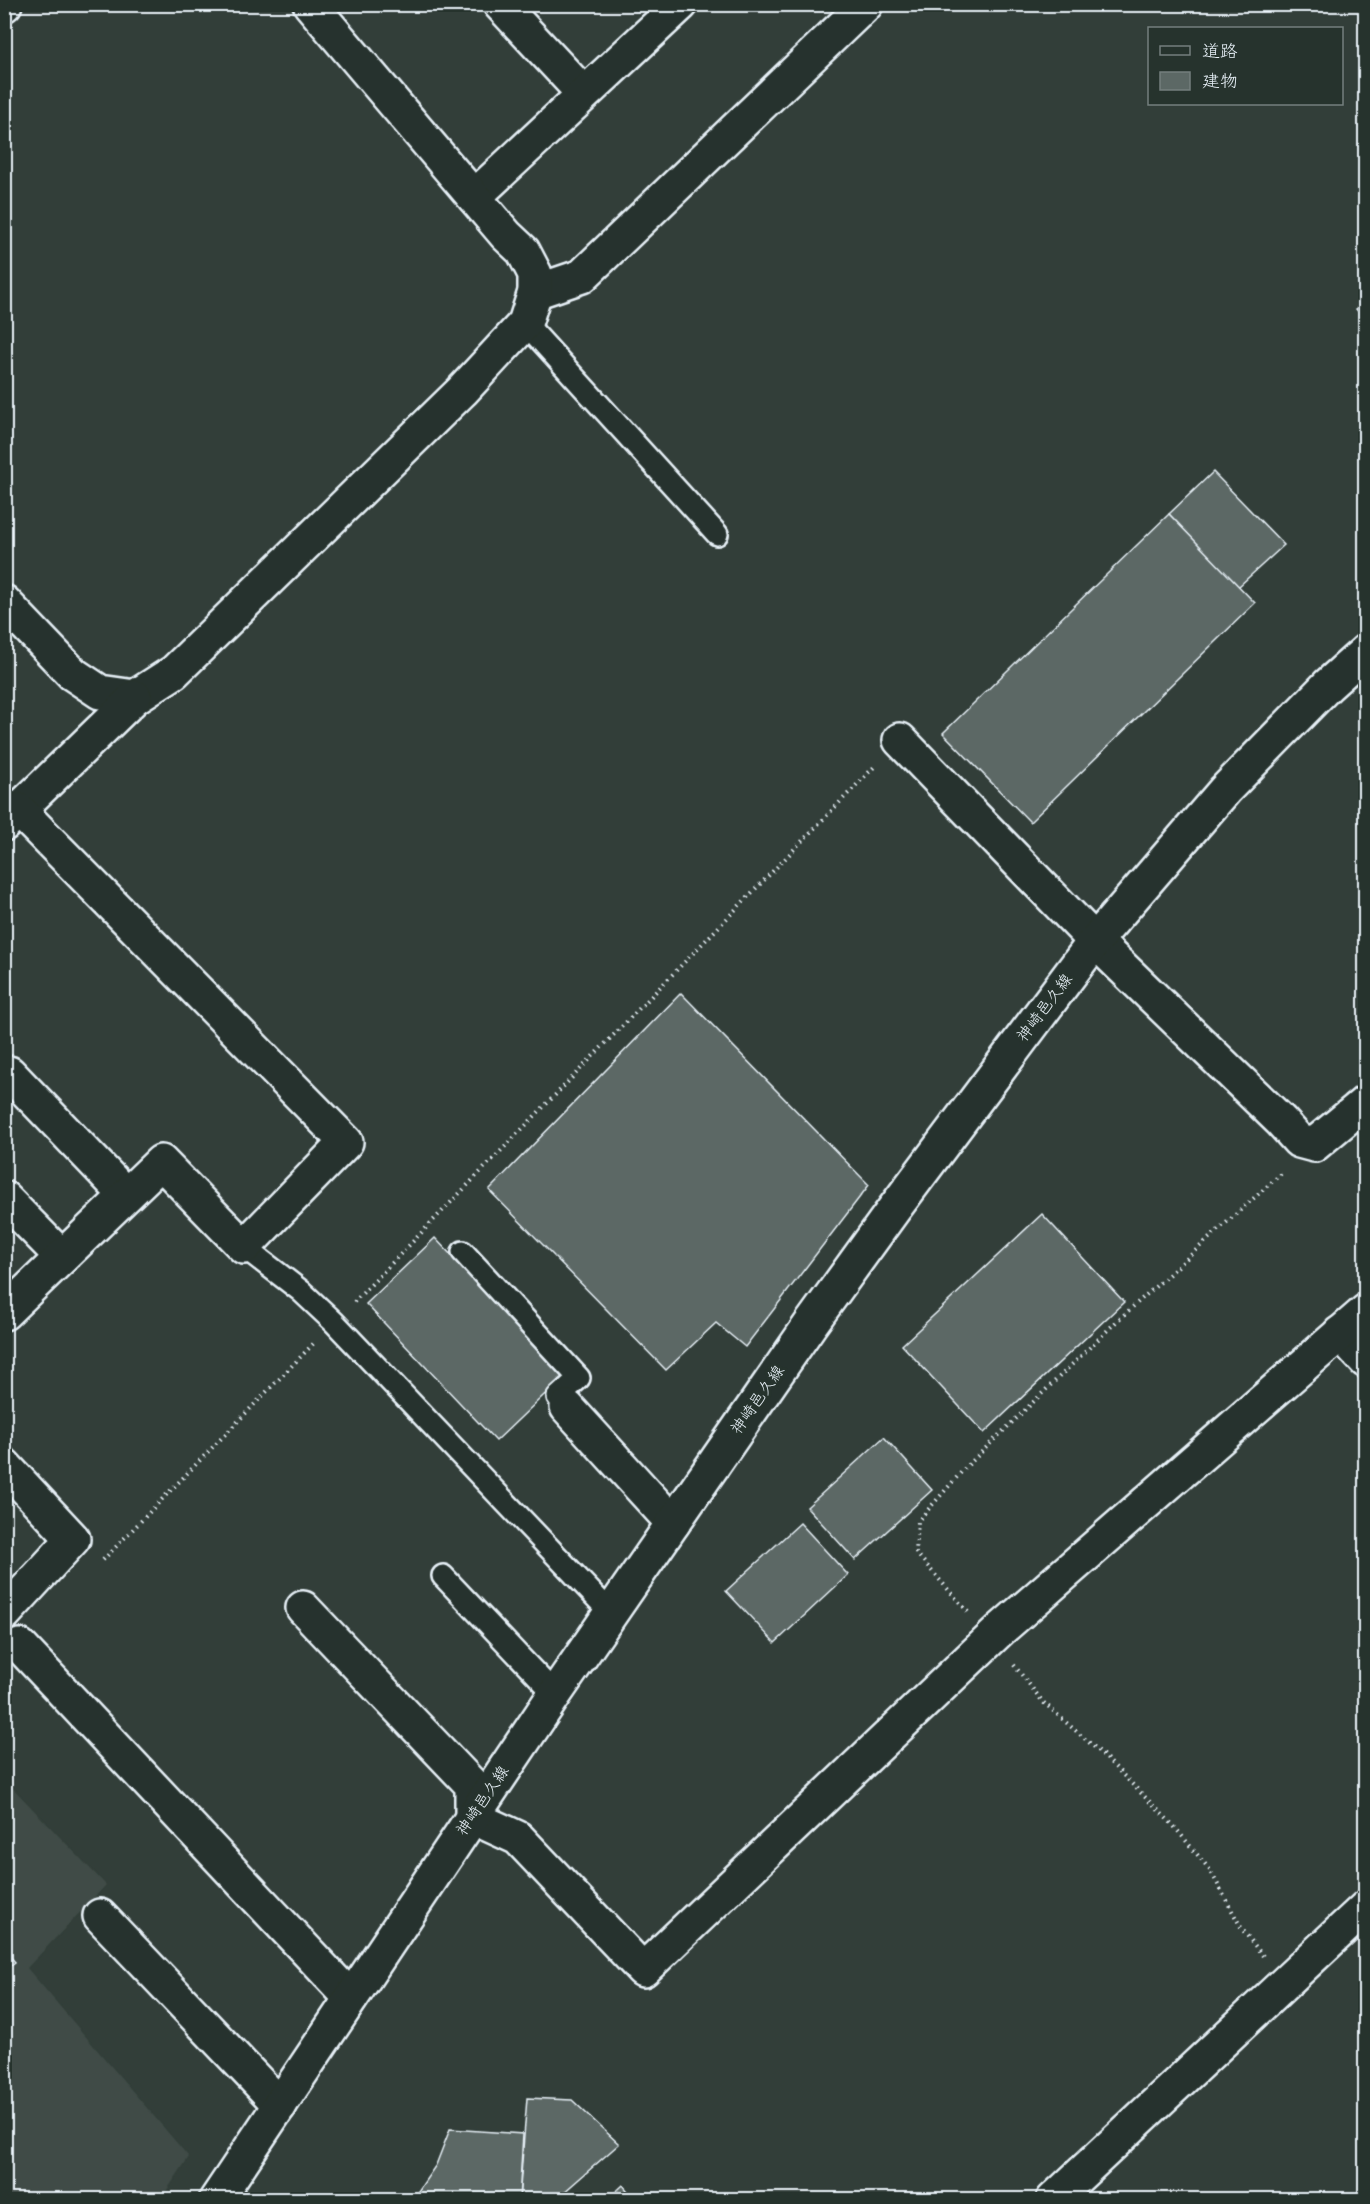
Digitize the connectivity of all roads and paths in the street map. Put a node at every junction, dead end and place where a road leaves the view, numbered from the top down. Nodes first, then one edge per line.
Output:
1 (310, 4) edge
2 (500, 4) edge
3 (866, 4) edge
4 (665, 10) edge
5 (584, 94) junction
6 (474, 197) junction
7 (535, 292) junction
8 (525, 323) junction
9 (717, 534) dead end
10 (4, 602) edge
11 (1365, 651) edge
12 (135, 697) junction
13 (900, 740) joint
14 (12, 817) edge
15 (1095, 942) junction
16 (9, 1073) dead end
17 (1365, 1102) edge
18 (126, 1195) junction
19 (4, 1198) edge
20 (244, 1246) junction
21 (463, 1252) dead end
22 (62, 1257) junction
23 (1365, 1311) edge
24 (4, 1312) edge
25 (334, 1322) junction
26 (1340, 1333) junction
27 (1365, 1360) edge
28 (567, 1407) joint
29 (4, 1465) edge
30 (673, 1523) junction
31 (102, 1560) dead end
32 (443, 1576) dead end
33 (303, 1608) dead end
34 (611, 1613) junction
35 (4, 1614) edge
36 (20, 1646) dead end
37 (555, 1695) junction
38 (472, 1817) junction
39 (1365, 1907) edge
40 (100, 1916) dead end
41 (351, 1998) junction
42 (280, 2105) junction
43 (216, 2199) edge
44 (1053, 2199) edge

1 - 6 street
2 - 5 street
3 - 7 street
4 - 5 street
5 - 6 street
6 - 7 street
7 - 8 street
8 - 9 lane
8 - 12 street
10 - 12 street
11 - 15 street, 神崎邑久線
12 - 14 street
13 - 15 street
13 - 25 path
14 - 20 street
15 - 17 street
15 - 30 street, 神崎邑久線
16 - 18 street
18 - 20 street
18 - 22 street
19 - 22 street
20 - 25 lane
21 - 28 lane
22 - 24 street
23 - 26 street
25 - 31 path
25 - 34 lane
26 - 27 street
26 - 38 street
28 - 30 street
29 - 35 street
30 - 34 street, 神崎邑久線
32 - 37 lane
33 - 38 street
34 - 37 street, 神崎邑久線
36 - 41 street
37 - 38 street, 神崎邑久線
38 - 41 street, 神崎邑久線
39 - 44 street
40 - 42 street
41 - 42 street, 神崎邑久線
42 - 43 street, 神崎邑久線

